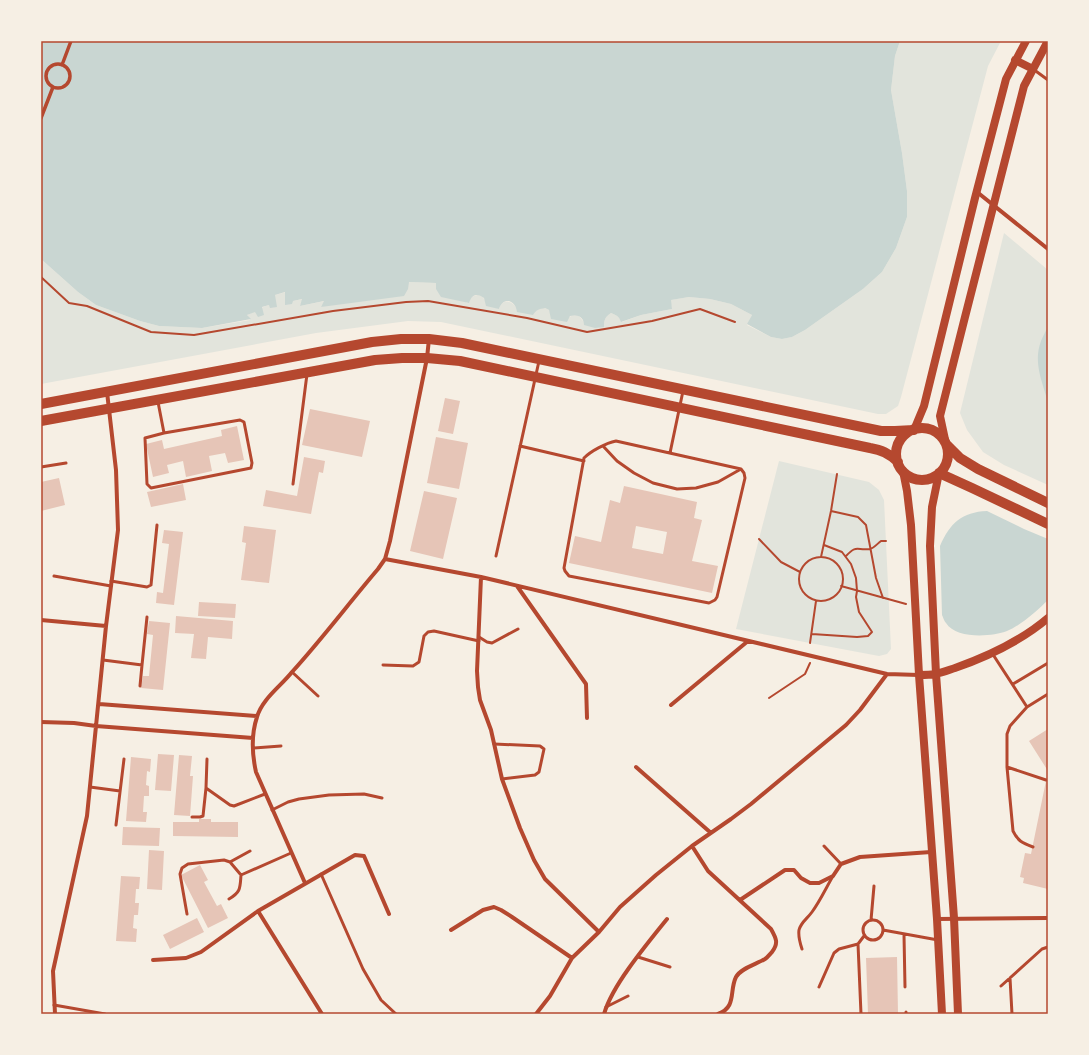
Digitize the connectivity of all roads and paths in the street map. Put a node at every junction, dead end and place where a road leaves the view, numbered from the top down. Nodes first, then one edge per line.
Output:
1 (71, 41) edge
2 (1026, 41) edge
3 (1048, 41) edge
4 (1015, 60) junction
5 (62, 65) junction
6 (1033, 69) junction
7 (1048, 80) edge
8 (53, 87) junction
9 (41, 118) edge
10 (977, 192) junction
11 (994, 205) junction
12 (1048, 249) edge
13 (41, 277) edge
14 (735, 322) dead end
15 (429, 339) junction
16 (427, 358) junction
17 (539, 359) junction
18 (307, 372) junction
19 (535, 377) junction
20 (683, 389) junction
21 (107, 391) junction
22 (158, 400) junction
23 (41, 404) edge
24 (679, 408) junction
25 (110, 409) junction
26 (41, 421) edge
27 (914, 430) junction
28 (164, 433) junction
29 (946, 444) junction
30 (520, 446) junction
31 (604, 446) junction
32 (670, 453) junction
33 (584, 461) junction
34 (66, 464) dead end
35 (900, 466) junction
36 (41, 467) edge
37 (741, 469) junction
38 (939, 473) junction
39 (837, 474) dead end
40 (293, 484) dead end
41 (1048, 502) edge
42 (831, 511) junction
43 (1048, 524) edge
44 (157, 525) dead end
45 (759, 539) dead end
46 (886, 541) dead end
47 (824, 545) junction
48 (870, 549) junction
49 (496, 556) dead end
50 (846, 556) junction
51 (821, 558) junction
52 (384, 559) junction
53 (800, 572) junction
54 (54, 576) dead end
55 (480, 577) junction
56 (111, 584) junction
57 (517, 586) junction
58 (841, 586) junction
59 (857, 591) junction
60 (883, 598) junction
61 (816, 600) junction
62 (915, 606) junction
63 (147, 617) dead end
64 (1048, 618) edge
65 (41, 620) edge
66 (106, 626) junction
67 (518, 630) dead end
68 (812, 634) junction
69 (479, 639) junction
70 (748, 641) junction
71 (810, 643) dead end
72 (992, 653) junction
73 (813, 656) junction
74 (103, 660) junction
75 (1048, 663) edge
76 (142, 665) junction
77 (384, 665) dead end
78 (292, 672) junction
79 (887, 674) junction
80 (936, 674) junction
81 (919, 675) junction
82 (1013, 684) junction
83 (140, 686) dead end
84 (1048, 694) edge
85 (318, 696) dead end
86 (769, 698) dead end
87 (99, 704) junction
88 (671, 704) dead end
89 (1027, 707) junction
90 (257, 716) junction
91 (587, 718) dead end
92 (41, 722) edge
93 (96, 726) junction
94 (253, 738) junction
95 (494, 744) junction
96 (281, 746) dead end
97 (253, 748) junction
98 (124, 759) dead end
99 (207, 759) dead end
100 (636, 767) dead end
101 (1007, 767) junction
102 (502, 779) junction
103 (1046, 780) dead end
104 (90, 787) junction
105 (206, 788) junction
106 (120, 791) junction
107 (265, 794) junction
108 (382, 798) dead end
109 (272, 810) junction
110 (192, 817) dead end
111 (116, 825) dead end
112 (711, 833) junction
113 (692, 846) junction
114 (824, 846) dead end
115 (1032, 847) dead end
116 (250, 852) dead end
117 (931, 852) junction
118 (291, 853) junction
119 (230, 862) junction
120 (841, 864) junction
121 (321, 874) junction
122 (241, 875) junction
123 (833, 876) junction
124 (305, 883) junction
125 (874, 886) dead end
126 (229, 899) dead end
127 (740, 900) junction
128 (258, 911) junction
129 (187, 914) dead end
130 (389, 914) dead end
131 (937, 918) junction
132 (954, 918) junction
133 (1048, 918) edge
134 (667, 919) dead end
135 (871, 920) junction
136 (451, 930) dead end
137 (883, 930) junction
138 (599, 932) junction
139 (904, 935) junction
140 (864, 936) junction
141 (938, 940) junction
142 (858, 944) junction
143 (1048, 947) edge
144 (802, 949) dead end
145 (638, 957) junction
146 (572, 958) junction
147 (153, 960) dead end
148 (670, 967) dead end
149 (1010, 978) junction
150 (1000, 986) dead end
151 (819, 987) dead end
152 (905, 987) dead end
153 (628, 996) dead end
154 (54, 1005) junction
155 (606, 1007) junction
156 (721, 1013) edge
157 (55, 1014) edge
158 (105, 1014) edge
159 (322, 1014) edge
160 (396, 1014) edge
161 (536, 1014) edge
162 (604, 1014) edge
163 (861, 1014) edge
164 (942, 1014) edge
165 (958, 1014) edge
166 (1012, 1014) edge

1 - 5 street
2 - 4 main road
3 - 6 main road
4 - 6 main road
4 - 10 main road
5 - 8 street
5 - 8 street
6 - 7 lane
6 - 11 main road
8 - 9 street
10 - 11 street
10 - 27 main road
11 - 12 street
11 - 29 main road
13 - 14 path
15 - 16 street
15 - 17 main road
15 - 21 main road
16 - 18 main road
16 - 19 main road
16 - 52 street
17 - 19 lane
17 - 20 main road
18 - 22 main road
18 - 40 lane
19 - 24 main road
19 - 30 lane
20 - 24 lane
20 - 27 main road
21 - 23 main road
21 - 25 street
22 - 25 main road
22 - 28 lane
24 - 32 lane
24 - 35 main road
25 - 26 main road
25 - 56 street
27 - 29 main road
27 - 35 main road
28 - 28 lane
29 - 38 main road
29 - 41 main road
30 - 33 lane
30 - 49 lane
31 - 32 lane
31 - 33 lane
31 - 37 lane
32 - 37 lane
33 - 37 lane
34 - 36 lane
35 - 38 main road
35 - 62 main road
38 - 43 main road
38 - 80 main road
39 - 42 path
42 - 47 path
42 - 48 path
44 - 56 lane
45 - 53 path
46 - 48 path
47 - 50 path
47 - 51 path
48 - 50 path
48 - 60 path
50 - 59 path
51 - 53 path
51 - 58 path
52 - 55 street
52 - 78 street
53 - 61 path
54 - 56 lane
55 - 57 street
55 - 69 street
56 - 66 street
57 - 70 street
57 - 91 street
58 - 59 path
58 - 61 path
59 - 60 path
59 - 68 path
60 - 62 path
61 - 68 path
62 - 81 main road
63 - 76 lane
64 - 72 main road
65 - 66 street
66 - 74 street
67 - 69 lane
68 - 71 path
69 - 77 lane
69 - 95 street
70 - 73 street
70 - 88 street
72 - 80 main road
72 - 82 lane
73 - 79 street
73 - 86 path
74 - 76 lane
74 - 87 street
75 - 82 lane
76 - 83 lane
78 - 85 lane
78 - 90 street
79 - 81 street
79 - 112 street
80 - 81 main road
80 - 132 main road
81 - 117 main road
82 - 89 lane
84 - 89 lane
87 - 90 street
87 - 93 street
89 - 101 lane
90 - 94 street
92 - 93 street
93 - 94 street
93 - 104 street
94 - 97 street
95 - 102 street
95 - 102 lane
96 - 97 lane
97 - 107 street
98 - 106 lane
99 - 105 lane
100 - 112 street
101 - 103 lane
101 - 115 lane
102 - 138 street
104 - 106 lane
104 - 154 street
105 - 107 lane
105 - 110 lane
106 - 111 lane
107 - 109 street
108 - 109 lane
109 - 118 street
112 - 113 street
113 - 127 street
113 - 138 street
114 - 120 lane
116 - 119 lane
117 - 120 street
117 - 131 main road
118 - 122 lane
118 - 124 street
119 - 122 lane
119 - 129 lane
120 - 123 street
121 - 124 street
121 - 130 street
121 - 160 lane
122 - 126 lane
123 - 127 street
123 - 144 lane
124 - 128 street
125 - 135 lane
127 - 156 street
128 - 147 street
128 - 159 street
131 - 132 street
131 - 141 main road
132 - 133 street
132 - 165 main road
134 - 145 street
135 - 137 lane
135 - 140 lane
136 - 146 street
137 - 139 lane
137 - 140 lane
138 - 146 street
139 - 141 lane
139 - 152 lane
140 - 142 lane
141 - 164 main road
142 - 151 lane
142 - 163 lane
143 - 149 lane
145 - 148 lane
145 - 155 street
146 - 161 street
149 - 150 lane
149 - 166 lane
153 - 155 lane
154 - 157 street
154 - 158 lane
155 - 162 street

